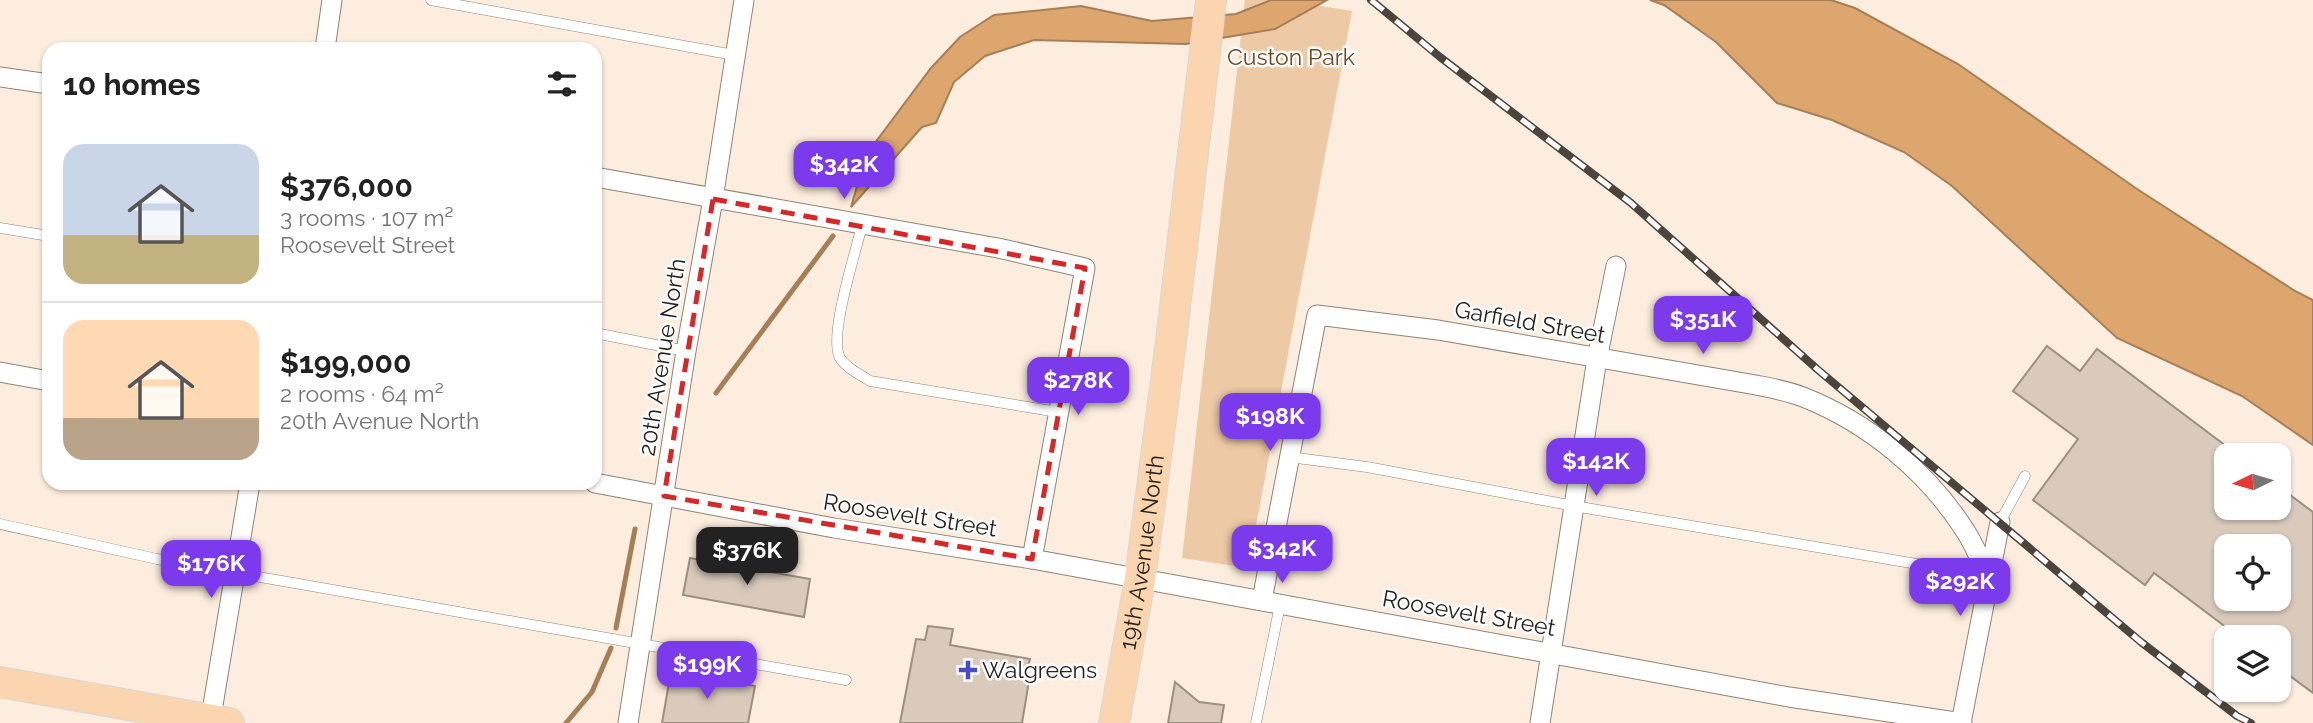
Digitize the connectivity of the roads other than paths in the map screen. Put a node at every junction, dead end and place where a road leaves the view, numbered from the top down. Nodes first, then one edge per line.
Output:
1 (332, 0) edge
2 (431, 0) edge
3 (744, 0) edge
4 (1211, 0) edge
5 (326, 42) edge
6 (734, 55) junction
7 (0, 77) edge
8 (42, 83) edge
9 (602, 178) edge
10 (713, 199) junction
11 (862, 225) junction
12 (0, 228) edge
13 (42, 235) edge
14 (1616, 266) dead end
15 (602, 334) edge
16 (686, 351) junction
17 (1597, 359) junction
18 (0, 372) edge
19 (42, 380) edge
20 (1058, 412) junction
21 (1289, 457) junction
22 (2025, 476) dead end
23 (602, 484) edge
24 (249, 490) edge
25 (664, 496) junction
26 (1574, 506) junction
27 (2000, 522) joint
28 (0, 524) edge
29 (1032, 559) junction
30 (235, 572) junction
31 (1988, 576) junction
32 (1140, 579) junction
33 (1271, 602) junction
34 (641, 643) junction
35 (1551, 652) junction
36 (846, 680) dead end
37 (0, 682) edge
38 (217, 722) edge
39 (628, 723) edge
40 (1114, 723) edge
41 (1256, 723) edge
42 (1540, 723) edge
43 (1961, 723) edge

1 - 5 street
2 - 6 lane
3 - 6 street, 20th Avenue North
4 - 32 main road, 19th Avenue North
6 - 10 street, 20th Avenue North
7 - 8 street
9 - 10 street
10 - 11 street
10 - 16 street, 20th Avenue North
11 - 20 lane
11 - 20 street
12 - 13 lane
14 - 17 street
15 - 16 lane
16 - 25 street, 20th Avenue North
17 - 21 street, Garfield Street
17 - 26 street
17 - 31 street, Garfield Street
18 - 19 street
20 - 29 street
21 - 26 lane
21 - 33 street
22 - 27 lane
23 - 25 street, Roosevelt Street
24 - 30 street
25 - 29 street, Roosevelt Street
25 - 34 street, 20th Avenue North
26 - 31 lane
26 - 35 street
27 - 31 street
28 - 30 lane
29 - 32 street, Roosevelt Street
30 - 34 lane
30 - 38 street
31 - 43 street
32 - 33 street, Roosevelt Street
32 - 40 main road, 19th Avenue North
33 - 35 street, Roosevelt Street
33 - 41 lane
34 - 36 lane
34 - 39 street, 20th Avenue North
35 - 42 street
35 - 43 street, Roosevelt Street
37 - 38 main road

